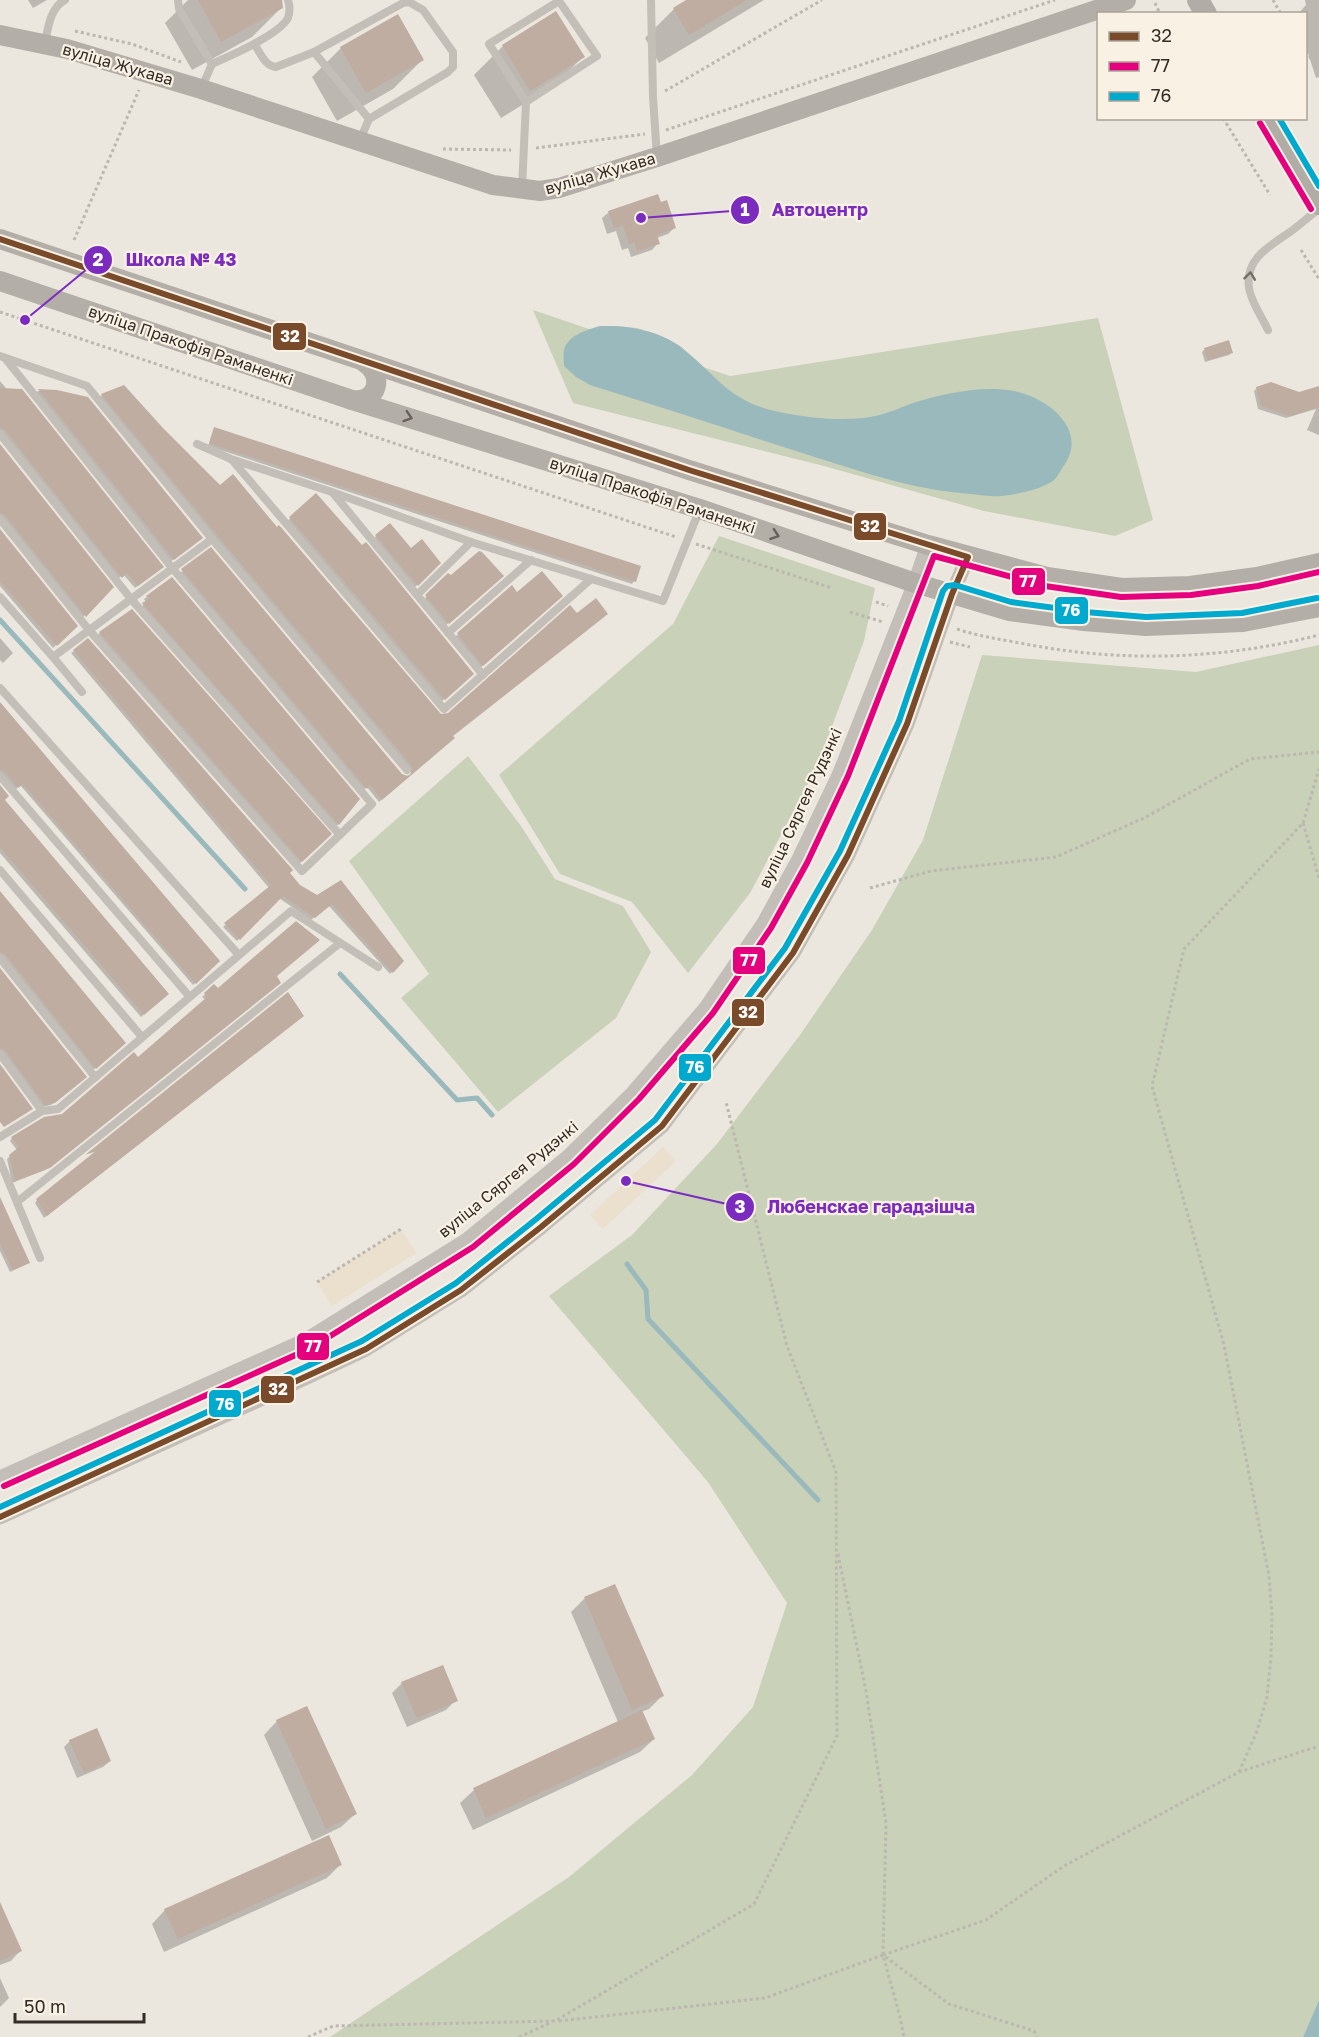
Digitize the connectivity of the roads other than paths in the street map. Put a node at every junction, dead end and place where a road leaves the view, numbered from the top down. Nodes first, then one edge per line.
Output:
1 (65, 0) edge
2 (178, 0) edge
3 (288, 0) edge
4 (651, 0) edge
5 (1126, 0) edge
6 (55, 2) edge
7 (0, 35) edge
8 (45, 43) junction
9 (255, 45) junction
10 (314, 52) junction
11 (212, 64) junction
12 (201, 89) junction
13 (526, 102) junction
14 (369, 119) junction
15 (1269, 120) edge
16 (360, 142) junction
17 (657, 157) junction
18 (522, 190) junction
19 (1319, 206) edge
20 (0, 239) edge
21 (0, 281) edge
22 (1268, 330) dead end
23 (3, 357) edge
24 (364, 362) junction
25 (352, 400) junction
26 (0, 434) edge
27 (197, 444) dead end
28 (231, 459) junction
29 (332, 492) junction
30 (700, 509) junction
31 (0, 519) edge
32 (212, 539) junction
33 (471, 542) junction
34 (928, 545) junction
35 (968, 557) junction
36 (531, 560) junction
37 (1319, 563) edge
38 (173, 568) junction
39 (591, 579) junction
40 (915, 584) junction
41 (952, 594) junction
42 (417, 595) junction
43 (0, 597) edge
44 (131, 599) junction
45 (1319, 607) edge
46 (89, 630) junction
47 (448, 633) junction
48 (53, 657) junction
49 (483, 675) junction
50 (0, 688) edge
51 (82, 692) dead end
52 (407, 770) dead end
53 (0, 776) edge
54 (340, 835) junction
55 (0, 870) edge
56 (340, 942) junction
57 (238, 954) junction
58 (0, 958) edge
59 (378, 967) dead end
60 (189, 996) junction
61 (142, 1037) junction
62 (0, 1054) edge
63 (95, 1077) junction
64 (42, 1111) junction
65 (0, 1137) edge
66 (0, 1161) edge
67 (17, 1202) junction
68 (40, 1258) dead end
69 (0, 1478) edge
70 (0, 1517) edge

1 - 6 lane
2 - 11 lane
3 - 9 lane
4 - 17 lane
5 - 17 street, вуліца Жукава
6 - 8 lane
7 - 8 street, вуліца Жукава
8 - 12 street, вуліца Жукава
9 - 10 lane
9 - 11 lane
10 - 14 lane
10 - 14 lane
11 - 12 lane
12 - 16 street, вуліца Жукава
13 - 13 lane
13 - 18 lane
14 - 16 lane
15 - 19 main road
16 - 18 street, вуліца Жукава
17 - 18 street, вуліца Жукава
22 -> 19 lane
20 - 24 street
21 - 25 street, вуліца Пракофія Раманенкі
23 - 32 lane
23 - 38 lane
24 - 25 street
24 - 34 street
25 -> 30 street, вуліца Пракофія Раманенкі
26 - 44 lane
27 - 28 lane
28 - 29 lane
28 - 49 lane
29 - 33 lane
29 - 42 lane
30 - 39 lane
30 -> 40 street, вуліца Пракофія Раманенкі
31 - 46 lane
32 - 38 lane
32 - 52 lane
33 - 36 lane
33 - 42 lane
34 - 35 street
34 - 40 street, вуліца Сяргея Рудэнкі
35 - 37 street
35 - 41 street
36 - 39 lane
36 - 47 lane
38 - 44 lane
38 - 54 lane
39 - 49 lane
40 - 41 street, вуліца Пракофія Раманенкі
40 - 69 street, вуліца Сяргея Рудэнкі
41 - 45 street, вуліца Пракофія Раманенкі
41 - 70 street
42 - 47 lane
43 - 48 lane
44 - 46 lane
44 - 54 lane
46 - 48 lane
46 - 54 lane
47 - 49 lane
48 - 51 lane
50 - 57 lane
53 - 60 lane
55 - 61 lane
56 - 57 lane
56 - 59 lane
56 - 67 lane
57 - 60 lane
58 - 63 lane
60 - 61 lane
61 - 63 lane
62 - 64 lane
63 - 64 lane
64 - 65 lane
66 - 67 lane
67 - 68 lane

